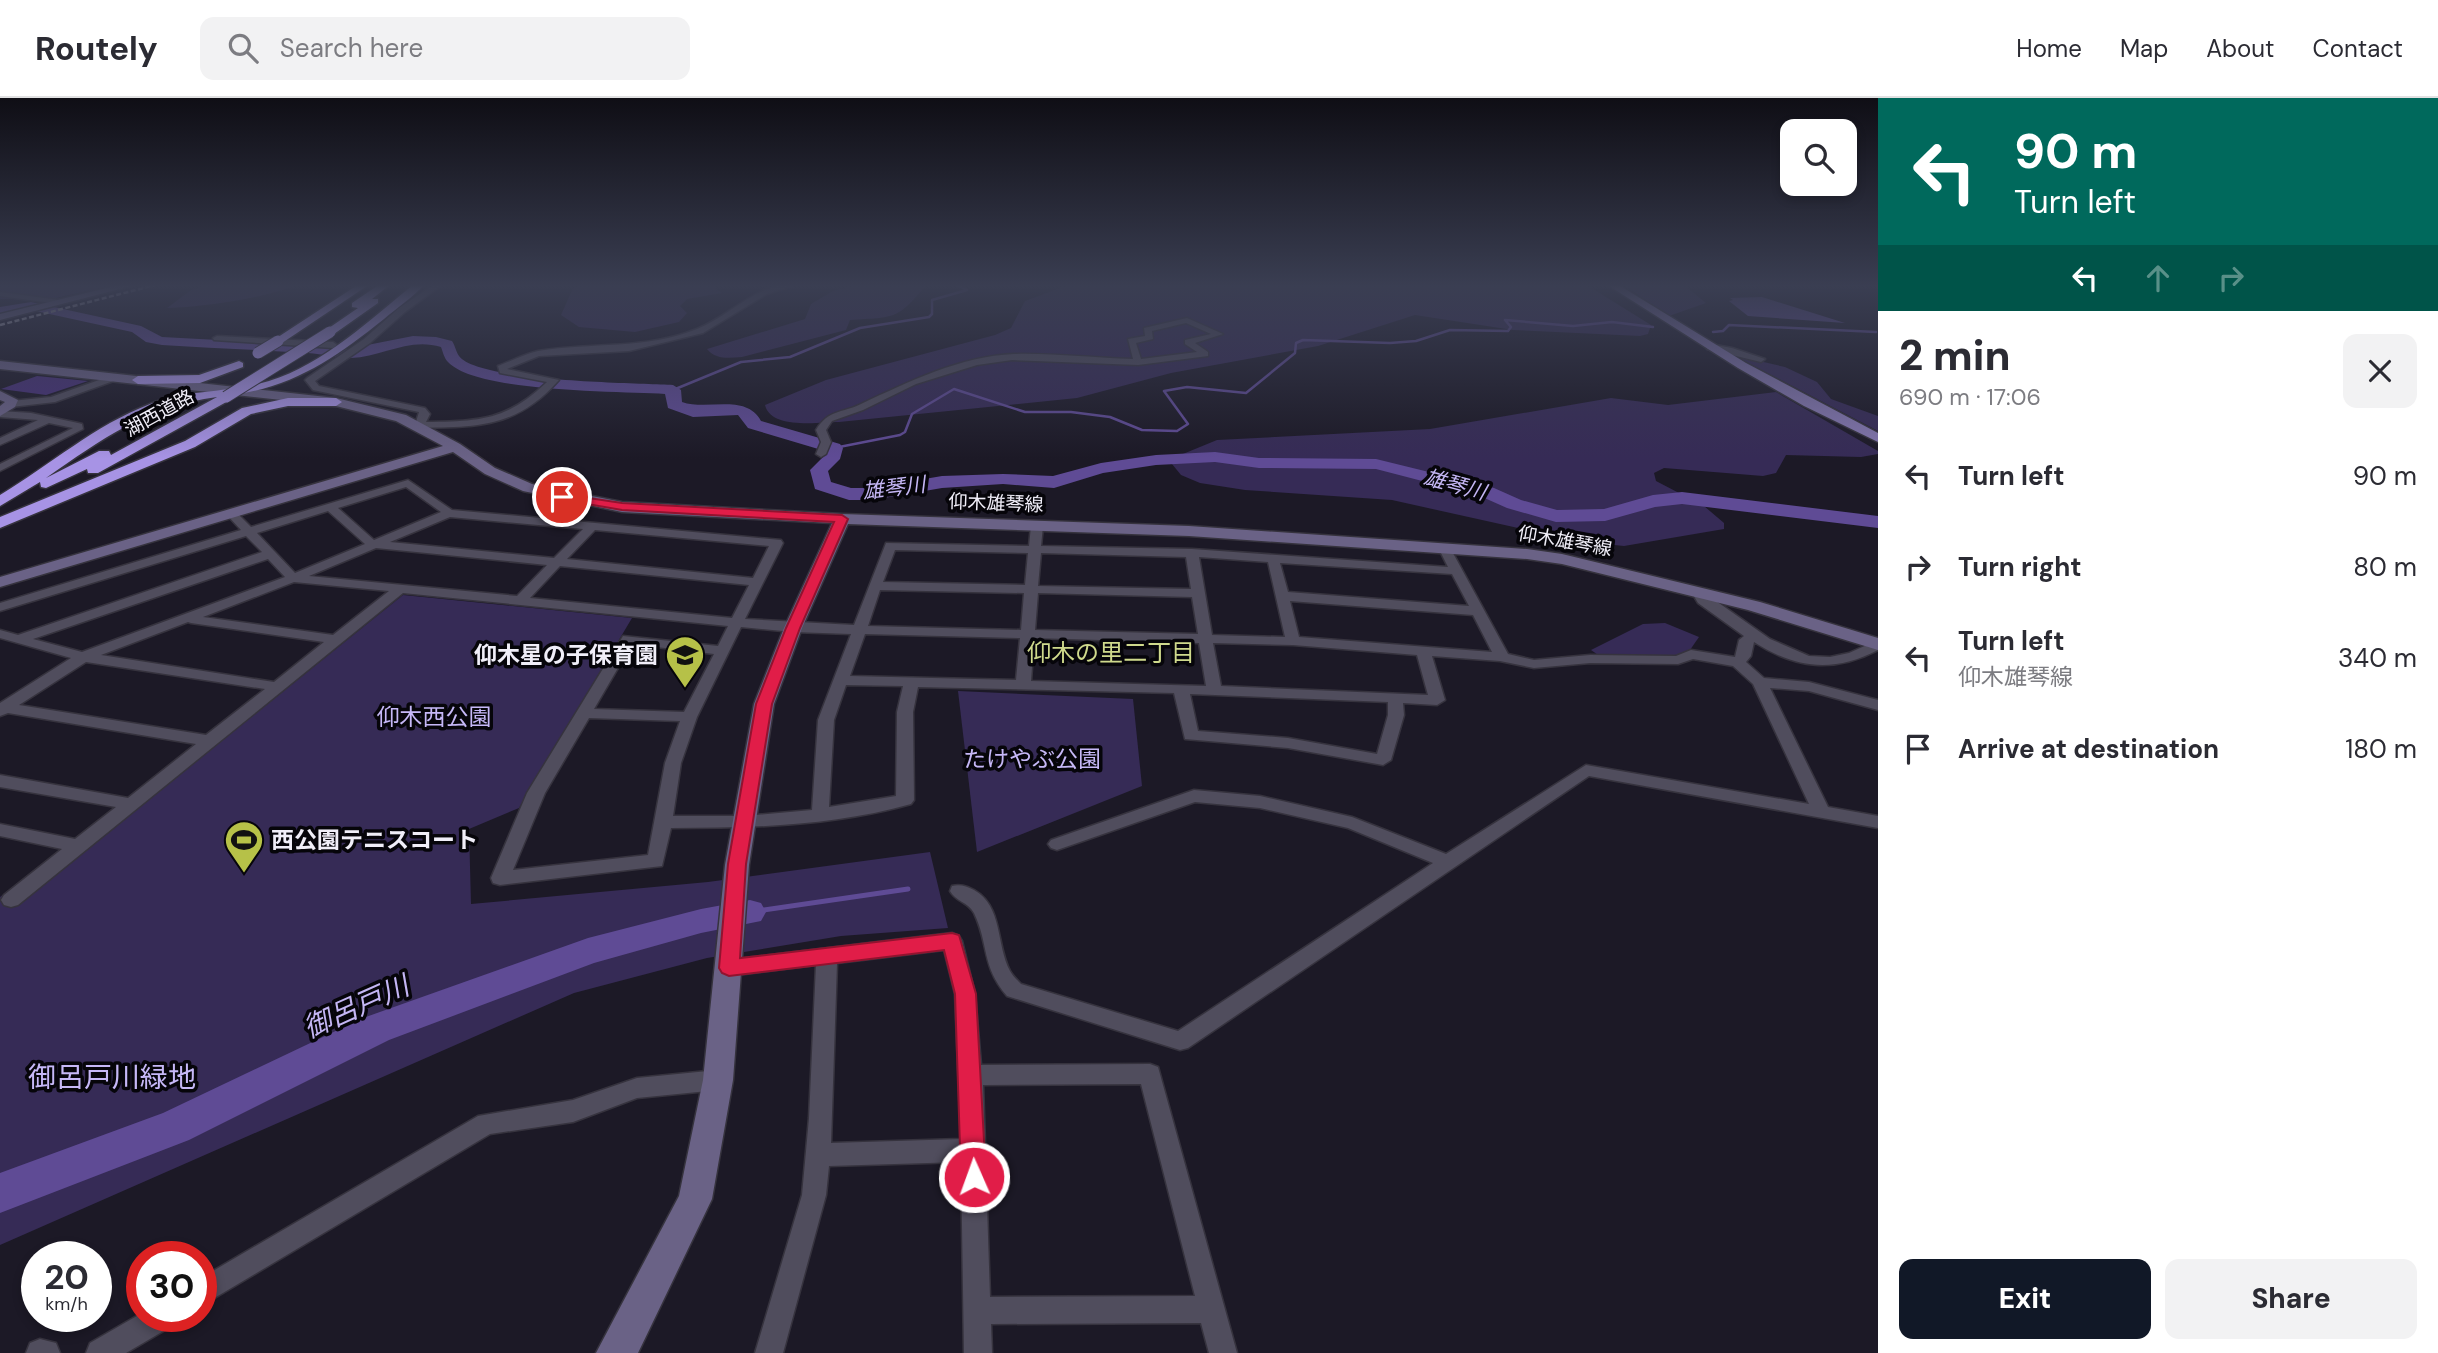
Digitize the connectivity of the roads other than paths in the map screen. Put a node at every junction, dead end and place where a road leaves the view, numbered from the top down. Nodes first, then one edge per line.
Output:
1 (276, 343) edge
2 (311, 343) edge
3 (652, 343) edge
4 (1132, 343) edge
5 (1189, 343) edge
6 (1703, 343) edge
7 (340, 344) junction
8 (1710, 347) junction
9 (1761, 359) dead end
10 (1138, 362) junction
11 (0, 365) edge
12 (239, 365) junction
13 (293, 376) junction
14 (116, 377) junction
15 (138, 380) junction
16 (0, 395) edge
17 (223, 395) junction
18 (337, 402) junction
19 (153, 407) junction
20 (4, 410) edge
21 (247, 411) junction
22 (47, 420) junction
23 (418, 425) junction
24 (1878, 438) edge
25 (0, 442) edge
26 (455, 447) junction
27 (821, 454) dead end
28 (0, 468) edge
29 (0, 501) edge
30 (329, 506) junction
31 (0, 507) edge
32 (231, 513) junction
33 (449, 513) junction
34 (0, 517) edge
35 (842, 519) junction
36 (0, 523) edge
37 (592, 526) junction
38 (1037, 526) junction
39 (248, 531) junction
40 (372, 544) junction
41 (1444, 547) junction
42 (1035, 549) junction
43 (1192, 553) junction
44 (269, 554) junction
45 (1273, 558) junction
46 (557, 562) junction
47 (1457, 571) junction
48 (293, 578) junction
49 (0, 582) edge
50 (757, 582) junction
51 (876, 586) junction
52 (400, 589) junction
53 (1031, 589) junction
54 (1199, 593) junction
55 (1699, 593) junction
56 (1282, 596) junction
57 (520, 601) junction
58 (0, 607) edge
59 (1478, 611) junction
60 (188, 618) junction
61 (737, 623) junction
62 (793, 628) junction
63 (859, 631) junction
64 (0, 634) edge
65 (1028, 635) junction
66 (1755, 636) junction
67 (19, 639) junction
68 (1206, 639) junction
69 (338, 640) junction
70 (1293, 641) junction
71 (1878, 644) edge
72 (1423, 650) junction
73 (723, 651) junction
74 (83, 657) junction
75 (1503, 657) junction
76 (1738, 662) junction
77 (840, 680) junction
78 (911, 682) junction
79 (1760, 682) junction
80 (1023, 684) junction
81 (278, 687) junction
82 (1181, 689) junction
83 (1214, 691) junction
84 (1395, 700) junction
85 (1878, 705) edge
86 (2, 709) edge
87 (583, 713) junction
88 (689, 717) junction
89 (210, 741) junction
90 (0, 781) edge
91 (131, 804) junction
92 (1821, 810) junction
93 (820, 815) junction
94 (662, 822) junction
95 (744, 822) junction
96 (1878, 822) edge
97 (0, 830) edge
98 (1057, 844) dead end
99 (79, 846) junction
100 (1448, 862) junction
101 (959, 891) dead end
102 (11, 901) dead end
103 (827, 956) junction
104 (729, 968) junction
105 (971, 1074) junction
106 (718, 1080) junction
107 (973, 1150) junction
108 (818, 1155) junction
109 (217, 1284) edge
110 (1212, 1309) junction
111 (977, 1311) junction
112 (135, 1332) edge
113 (40, 1353) edge
114 (46, 1353) edge
115 (100, 1353) edge
116 (615, 1353) edge
117 (769, 1353) edge
118 (978, 1353) edge
119 (1223, 1353) edge

1 - 12 highway, bridge
2 - 7 street
3 - 23 street
4 - 10 street
5 - 10 street
6 - 8 main road
7 - 13 highway
7 - 17 highway, 湖西道路, bridge
7 - 23 street
8 - 9 street
8 - 24 main road
10 - 27 street
11 - 14 main road, 仰木雄琴線
12 - 15 highway
12 - 17 highway
13 - 17 highway
13 - 18 highway
14 - 15 main road, 仰木雄琴線
14 - 20 street
15 - 17 main road, 仰木雄琴線
15 - 19 highway
16 - 20 main road
17 - 18 main road, 仰木雄琴線
17 - 19 highway
17 - 21 highway
17 - 31 highway, 湖西道路
17 - 34 highway, 湖西道路
18 - 21 highway
18 - 23 main road, 仰木雄琴線
19 - 29 highway
20 - 22 street
21 - 36 highway
22 - 25 street
22 - 28 street
23 - 26 main road, 仰木雄琴線
26 - 32 main road
26 - 35 main road, 仰木雄琴線
30 - 33 street
30 - 39 street
30 - 40 street
32 - 39 street
32 - 49 main road
33 - 37 street
33 - 40 street
35 - 38 main road, 仰木雄琴線
35 - 62 main road
37 - 46 street
37 - 50 street
38 - 41 main road, 仰木雄琴線
38 - 42 street
39 - 44 street
39 - 58 street
40 - 46 street
40 - 48 street
41 - 47 street
41 - 55 main road, 仰木雄琴線
42 - 43 street
42 - 51 street
42 - 53 street
43 - 45 street
43 - 54 street
44 - 48 street
44 - 67 street
45 - 47 street
45 - 56 street
46 - 50 street
46 - 57 street
47 - 59 street
48 - 52 street
48 - 60 street
50 - 61 street
51 - 53 street
51 - 63 street
52 - 57 street
52 - 69 street
53 - 54 street
53 - 65 street
54 - 68 street
55 - 66 street
55 - 71 main road, 仰木雄琴線
56 - 59 street
56 - 70 street
57 - 61 street
59 - 75 street
60 - 69 street
60 - 74 street
61 - 62 street
61 - 73 street
62 - 63 street
62 - 95 main road
63 - 65 street
63 - 77 street
64 - 67 street
65 - 68 street
65 - 80 street
66 - 71 street
66 - 76 street
67 - 74 street
68 - 70 street
68 - 83 street
69 - 81 street
70 - 72 street
72 - 75 street
72 - 84 street
73 - 87 street
73 - 88 street
74 - 81 street
74 - 86 street
75 - 76 street
76 - 79 street
77 - 78 street
77 - 93 street
78 - 80 street
78 - 93 street
79 - 85 street
79 - 92 street
80 - 82 street
81 - 89 street
82 - 83 street
82 - 84 street
83 - 84 street
86 - 89 street
87 - 88 street
87 - 94 street
88 - 94 street
89 - 91 street
90 - 91 street
91 - 99 street
92 - 96 street
92 - 100 street
93 - 95 street
94 - 95 street
95 - 104 main road
97 - 99 street
98 - 100 street
99 - 102 street
100 - 101 street
103 - 104 street
103 - 105 street
103 - 108 street
104 - 106 main road
105 - 107 street
105 - 110 street
106 - 109 street
106 - 116 main road
107 - 108 street
107 - 111 street
108 - 117 street
110 - 111 street
110 - 119 street
111 - 118 street
112 - 115 street
113 - 114 street

